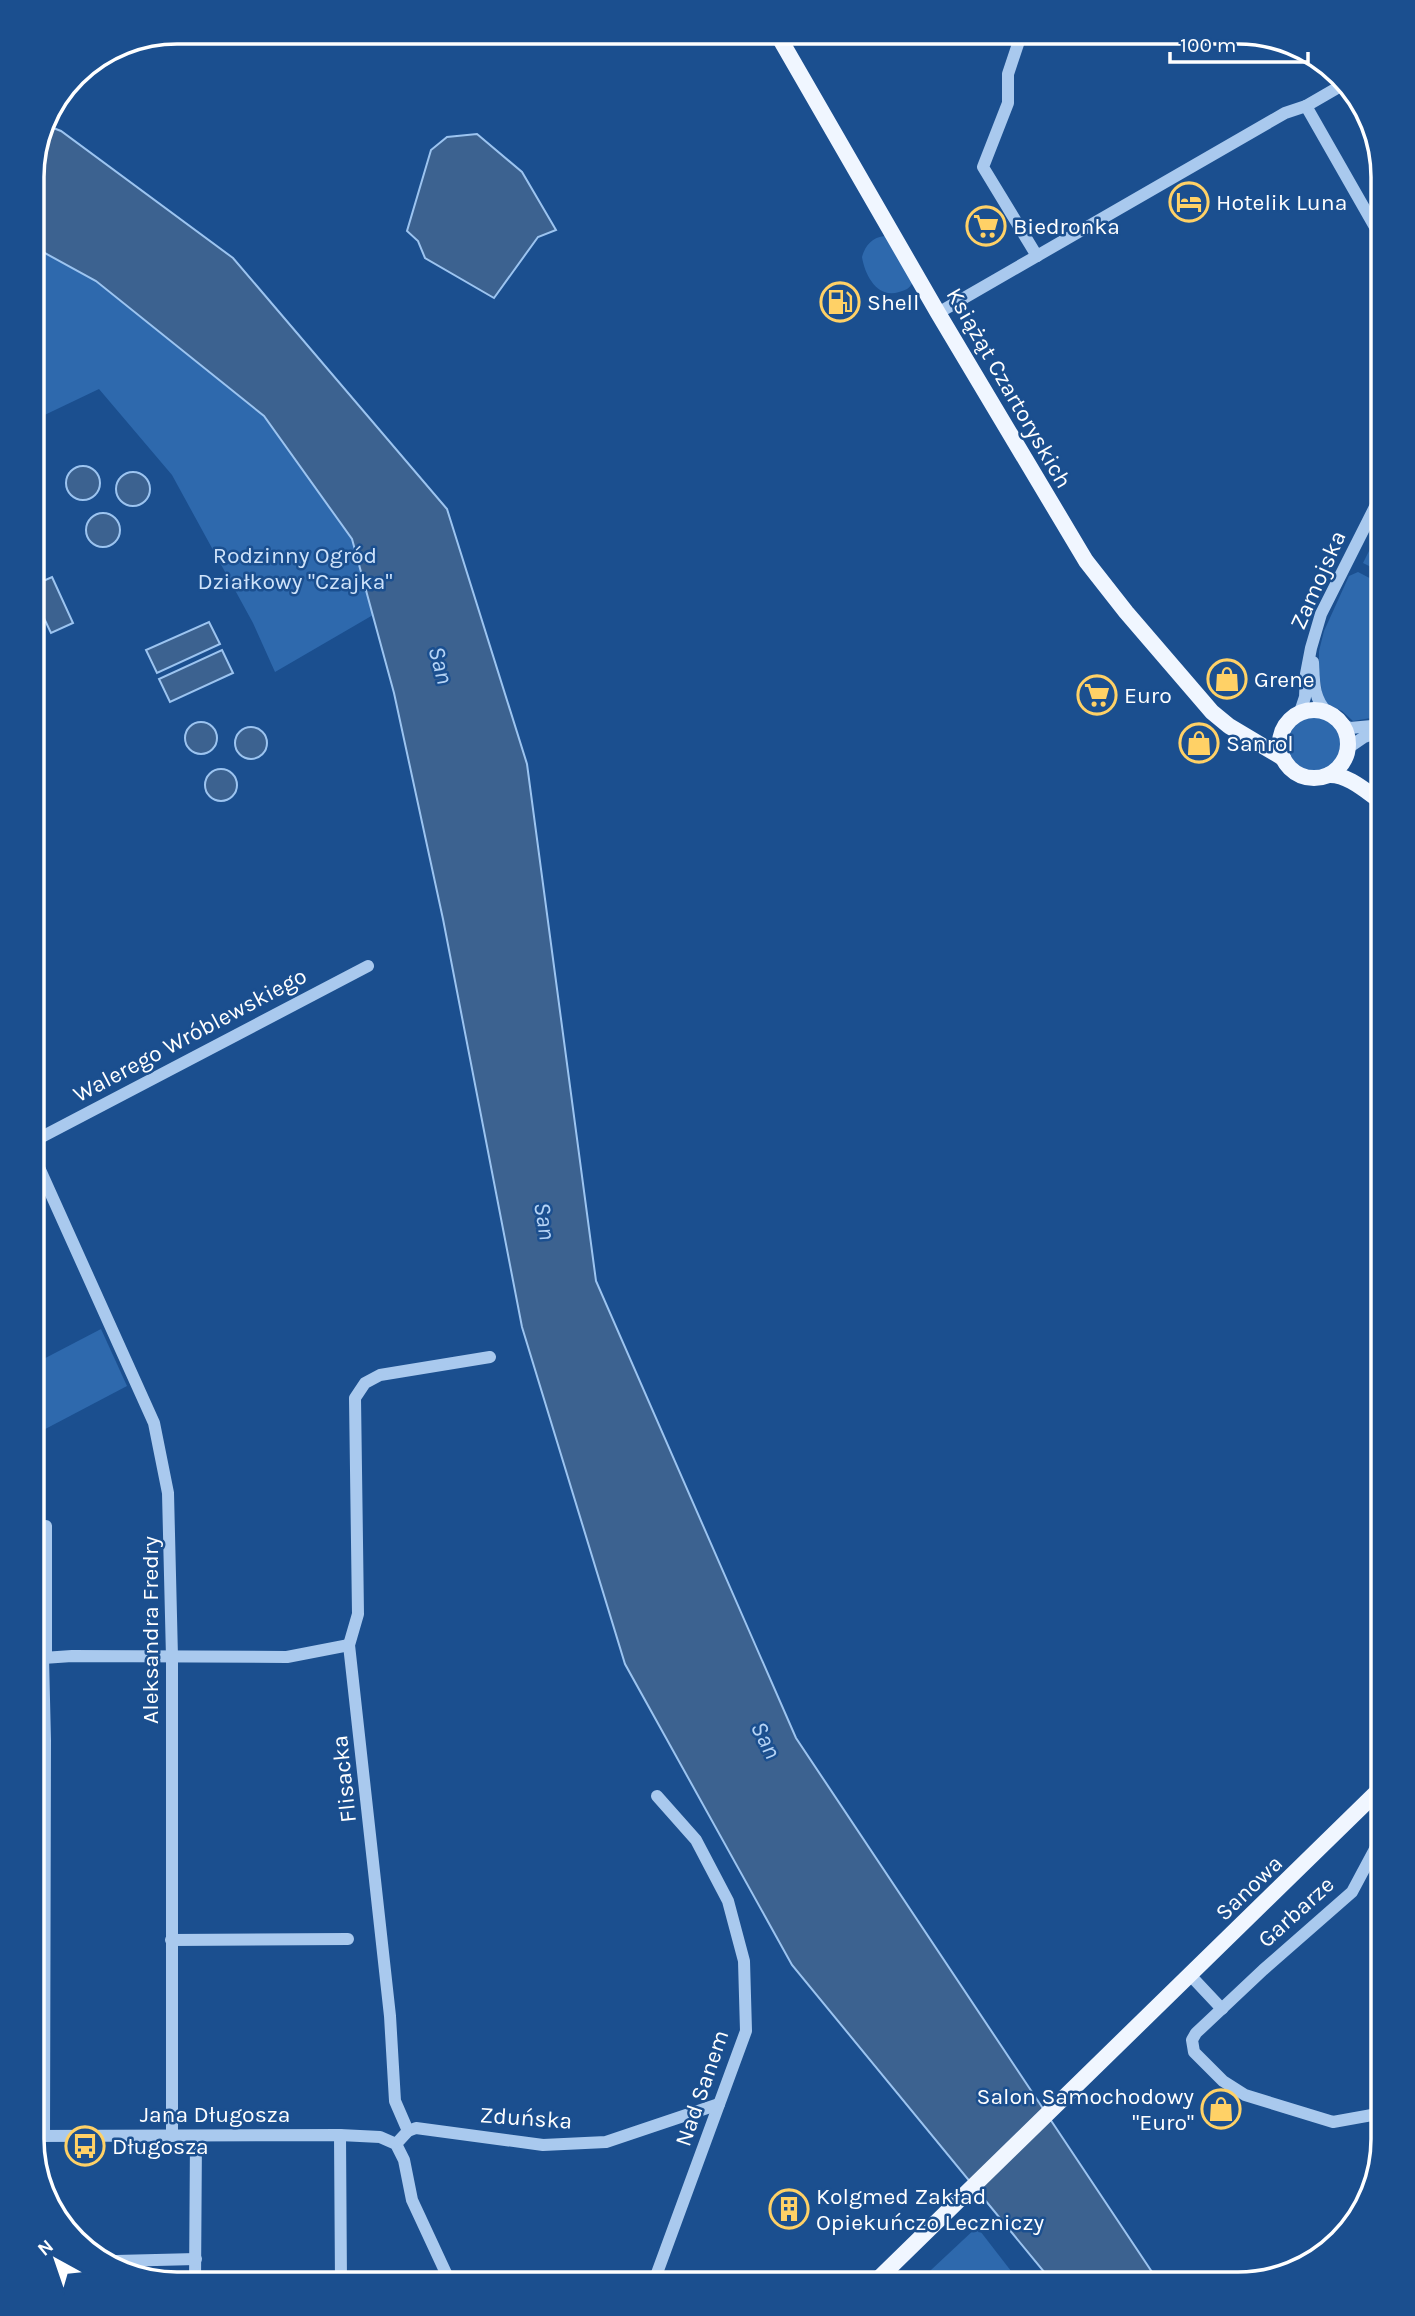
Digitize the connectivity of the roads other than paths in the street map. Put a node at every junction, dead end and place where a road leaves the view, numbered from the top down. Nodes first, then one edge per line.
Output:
1 (783, 44) edge
2 (1018, 44) edge
3 (1337, 88) edge
4 (1306, 106) junction
5 (1371, 218) edge
6 (1037, 256) junction
7 (938, 313) junction
8 (1371, 516) edge
9 (1311, 648) junction
10 (1300, 712) junction
11 (1327, 712) junction
12 (1342, 724) junction
13 (1371, 726) edge
14 (1283, 729) junction
15 (1244, 735) junction
16 (1371, 735) edge
17 (1347, 752) junction
18 (1283, 758) junction
19 (1329, 775) junction
20 (1371, 788) edge
21 (1371, 794) edge
22 (368, 966) dead end
23 (44, 1136) edge
24 (44, 1179) edge
25 (490, 1357) dead end
26 (46, 1526) dead end
27 (349, 1644) junction
28 (44, 1655) edge
29 (172, 1657) junction
30 (44, 1659) edge
31 (44, 1723) edge
32 (657, 1796) dead end
33 (1371, 1806) edge
34 (44, 1840) edge
35 (1371, 1858) edge
36 (348, 1939) dead end
37 (170, 1940) junction
38 (1191, 1976) junction
39 (1222, 2008) junction
40 (719, 2104) junction
41 (1371, 2115) edge
42 (408, 2131) junction
43 (340, 2135) junction
44 (44, 2136) edge
45 (172, 2136) junction
46 (196, 2136) junction
47 (396, 2144) junction
48 (195, 2259) junction
49 (123, 2261) edge
50 (195, 2272) edge
51 (341, 2272) edge
52 (445, 2272) edge
53 (657, 2272) edge
54 (886, 2272) edge

1 - 7 main road, Książąt Czartoryskich
2 - 6 street
3 - 4 street
4 - 5 street
4 - 6 street
6 - 7 street
7 - 15 main road, Książąt Czartoryskich
8 - 9 street, Zamojska
9 - 10 street, Zamojska
9 - 11 street, Zamojska
10 - 11 main road
10 - 14 main road
11 - 12 main road
12 - 13 street
12 - 17 main road
14 - 15 main road
14 - 18 main road
15 - 18 main road, Książąt Czartoryskich
16 - 17 street
17 - 19 main road
17 - 20 main road
18 - 19 main road
19 - 21 main road
22 - 23 street, Walerego Wróblewskiego
24 - 29 street, Aleksandra Fredry
25 - 27 street, Flisacka
26 - 28 street
27 - 29 street
27 - 42 street, Flisacka
29 - 30 street
29 - 37 street, Aleksandra Fredry
31 - 34 street
32 - 40 street, Nad Sanem
33 - 38 main road, Sanowa
35 - 39 street, Garbarze
36 - 37 street
37 - 45 street, Aleksandra Fredry
38 - 39 street
38 - 54 main road, Sanowa
39 - 41 street, Garbarze
40 - 42 street, Zduńska
40 - 53 street, Nad Sanem
42 - 47 street
43 - 46 street, Jana Długosza
43 - 47 street, Jana Długosza
43 - 51 street
44 - 45 street, Jana Długosza
45 - 46 street, Jana Długosza
46 - 48 street
47 - 52 street
48 - 49 street
48 - 50 street

